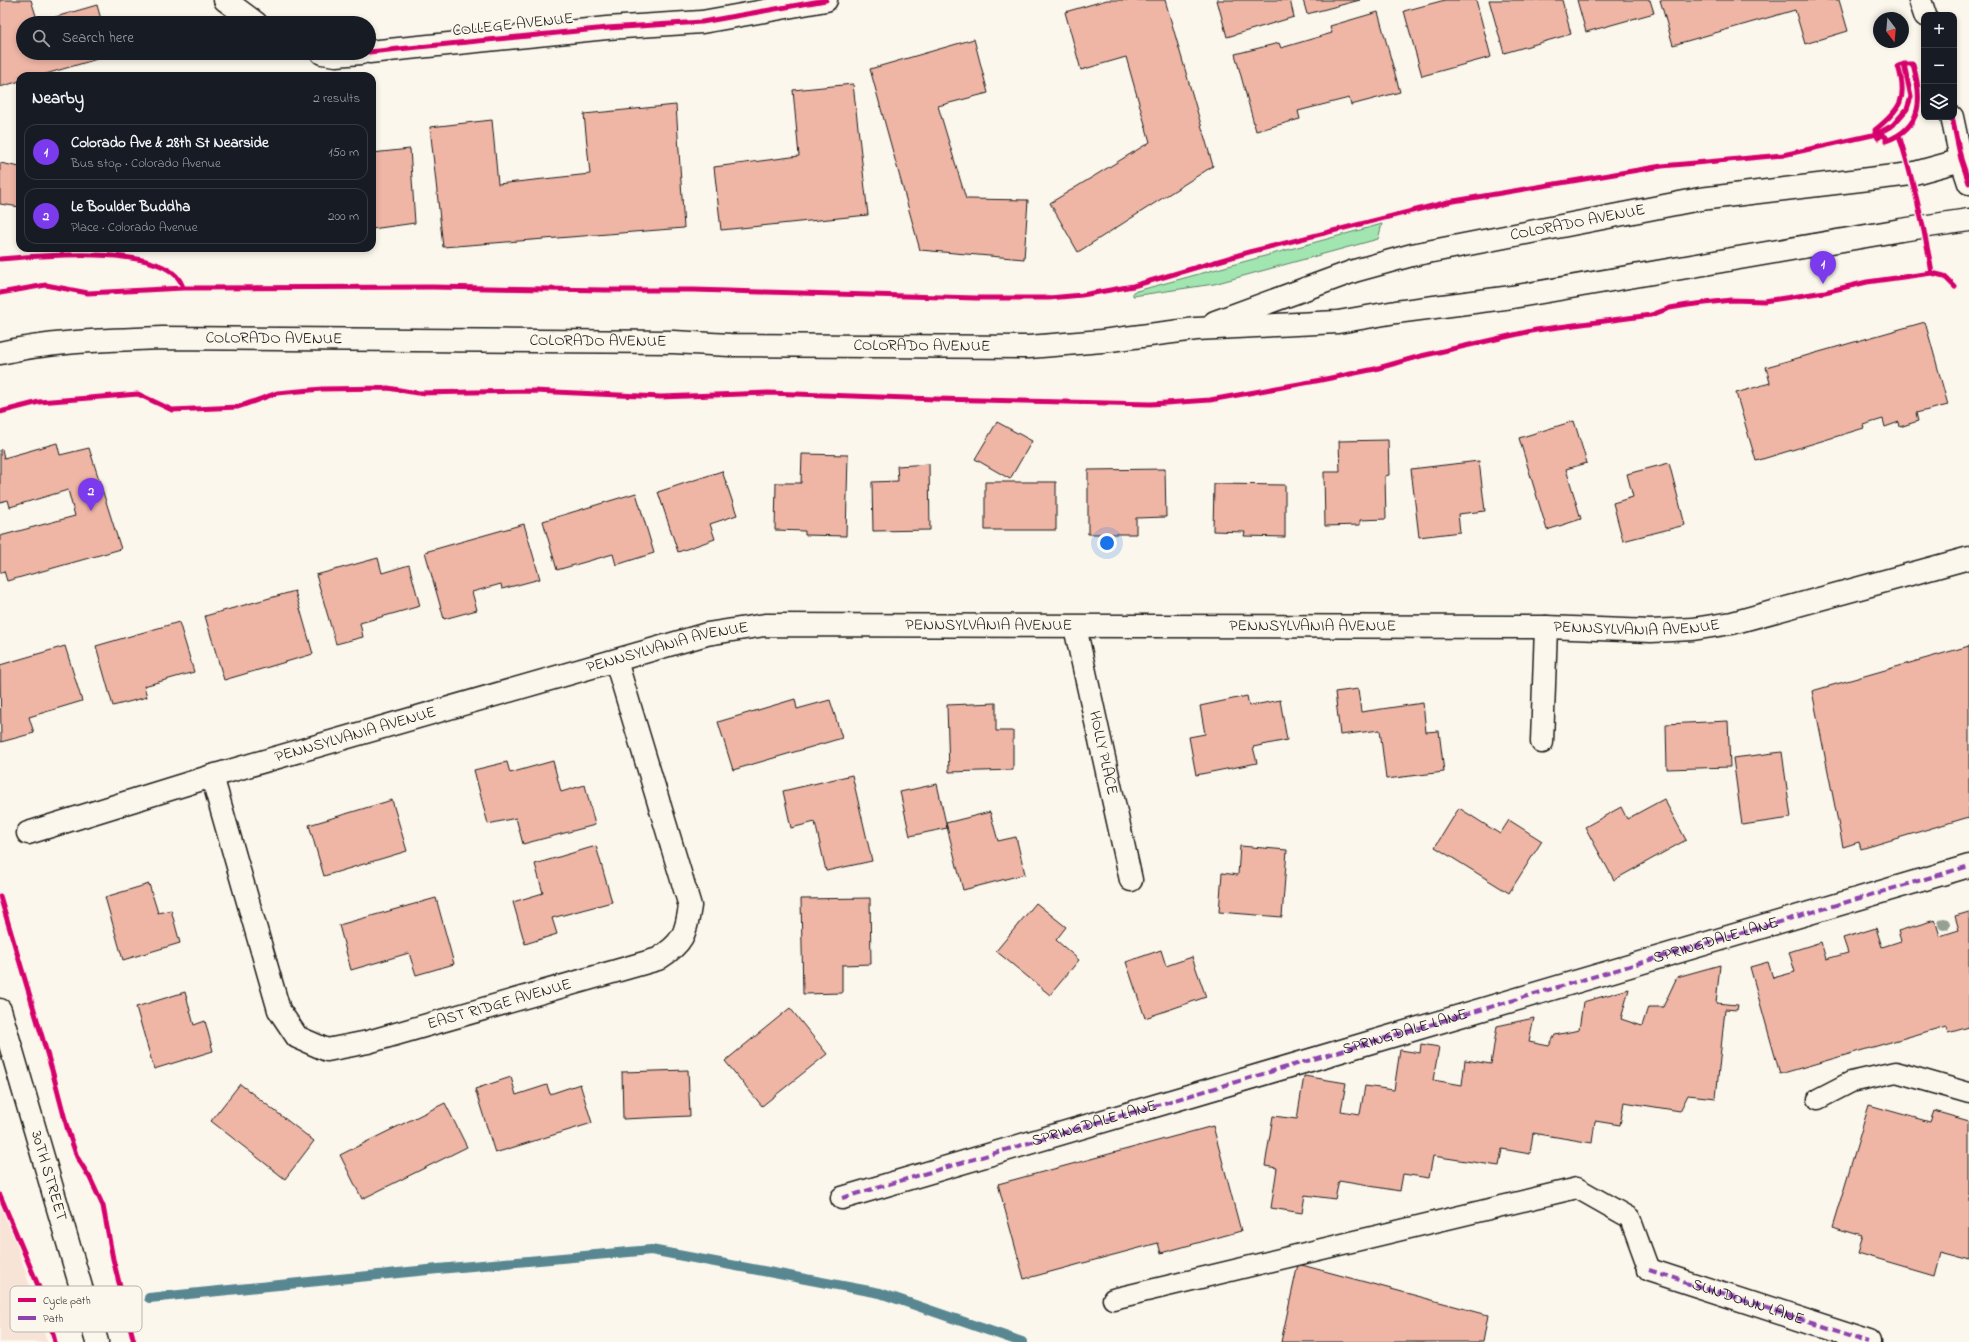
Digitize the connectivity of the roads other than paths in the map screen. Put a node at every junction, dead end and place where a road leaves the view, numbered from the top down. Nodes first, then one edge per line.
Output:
1 (225, 0) edge
2 (826, 0) edge
3 (1920, 0) edge
4 (1924, 12) edge
5 (247, 16) edge
6 (376, 51) edge
7 (1953, 120) edge
8 (1965, 158) edge
9 (1969, 183) edge
10 (1969, 220) edge
11 (1196, 329) junction
12 (0, 353) edge
13 (1969, 558) edge
14 (1075, 627) junction
15 (1546, 627) junction
16 (616, 660) junction
17 (1542, 742) dead end
18 (212, 776) junction
19 (28, 833) dead end
20 (1969, 866) edge
21 (1131, 880) dead end
22 (0, 1010) edge
23 (1969, 1093) edge
24 (1818, 1100) dead end
25 (842, 1198) dead end
26 (1649, 1270) joint
27 (81, 1286) edge
28 (1114, 1299) dead end
29 (94, 1332) edge
30 (97, 1342) edge
31 (1870, 1342) edge

1 - 5 street
2 - 6 street, COLLEGE AVENUE
3 - 4 street
7 - 8 street
8 - 9 street
8 - 11 street, COLORADO AVENUE
10 - 11 street, COLORADO AVENUE
11 - 12 street, COLORADO AVENUE
13 - 15 street, PENNSYLVANIA AVENUE
14 - 15 street, PENNSYLVANIA AVENUE
14 - 16 street, PENNSYLVANIA AVENUE
14 - 21 street, HOLLY PLACE
15 - 17 street
16 - 18 street, PENNSYLVANIA AVENUE
16 - 18 street, EAST RIDGE AVENUE
18 - 19 street, PENNSYLVANIA AVENUE
20 - 25 street, SPRINGDALE LANE
22 - 27 street, 30TH STREET
23 - 24 lane
26 - 28 lane
26 - 31 street, SUNDOWN LANE
29 - 30 street, 30TH STREET

